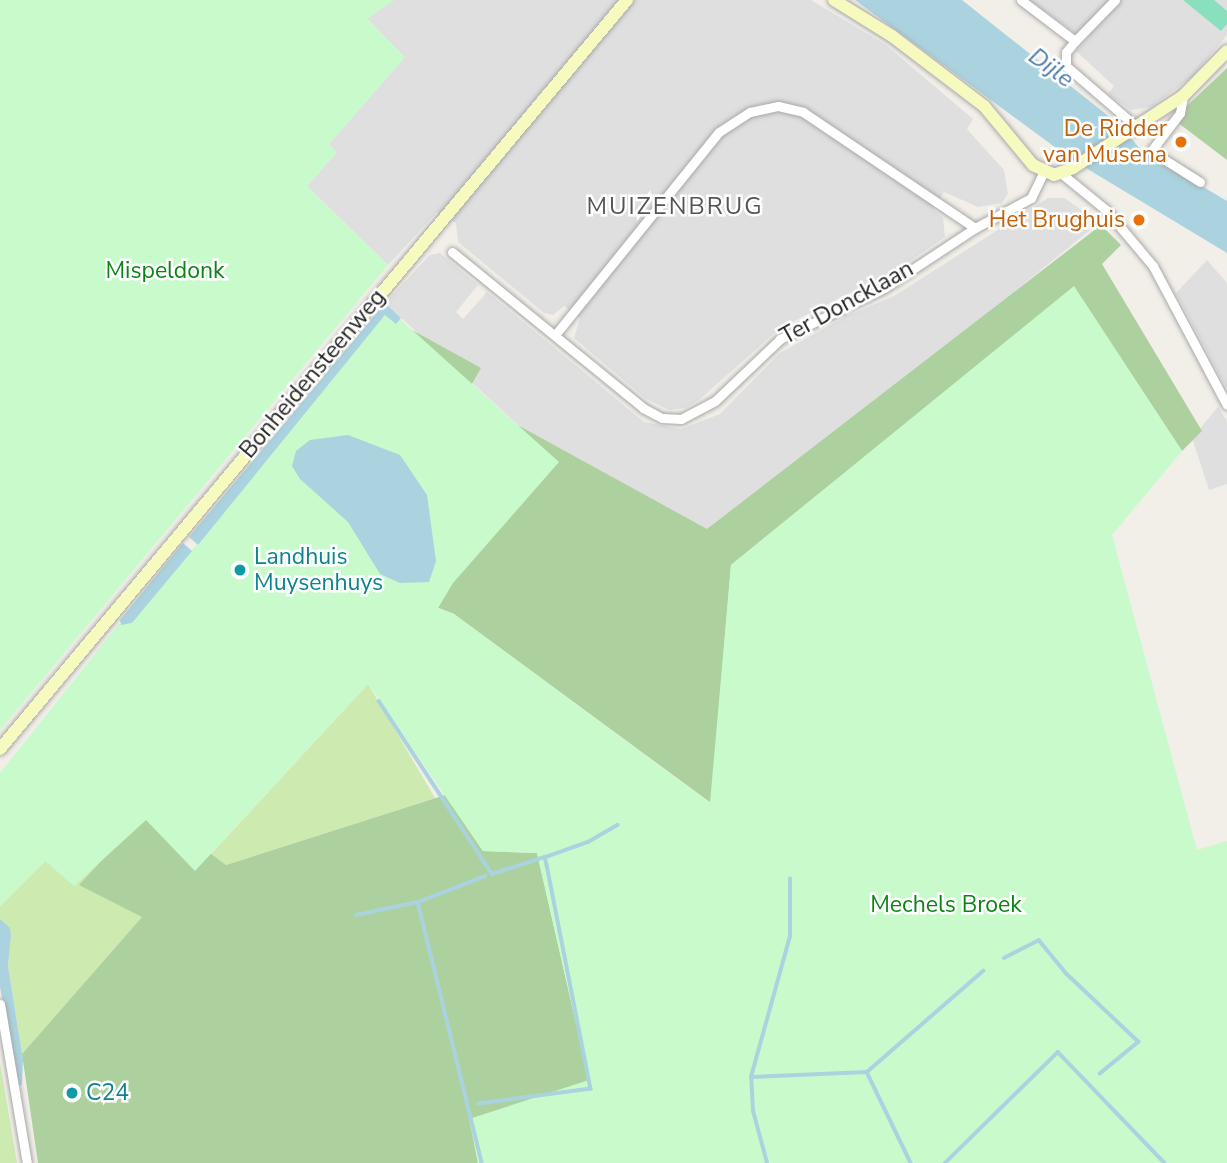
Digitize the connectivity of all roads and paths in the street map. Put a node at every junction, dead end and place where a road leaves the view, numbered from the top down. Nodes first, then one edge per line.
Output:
1 (627, 0) edge
2 (834, 0) edge
3 (1021, 0) edge
4 (1115, 0) edge
5 (1075, 41) junction
6 (1227, 51) edge
7 (1184, 96) junction
8 (1135, 128) junction
9 (1068, 171) junction
10 (1043, 173) junction
11 (1200, 182) dead end
12 (975, 228) junction
13 (452, 252) dead end
14 (555, 335) junction
15 (1227, 405) edge
16 (0, 749) edge
17 (0, 1004) edge
18 (27, 1163) edge

1 - 16 street, Bonheidensteenweg
2 - 10 street
3 - 5 street
4 - 5 street
5 - 8 street
6 - 7 street
7 - 8 street
7 - 11 street
8 - 9 street
9 - 10 street
9 - 15 street
10 - 12 street, Ter Doncklaan
12 - 14 street, Ter Doncklaan
12 - 14 street
13 - 14 street, Ter Doncklaan
17 - 18 street

